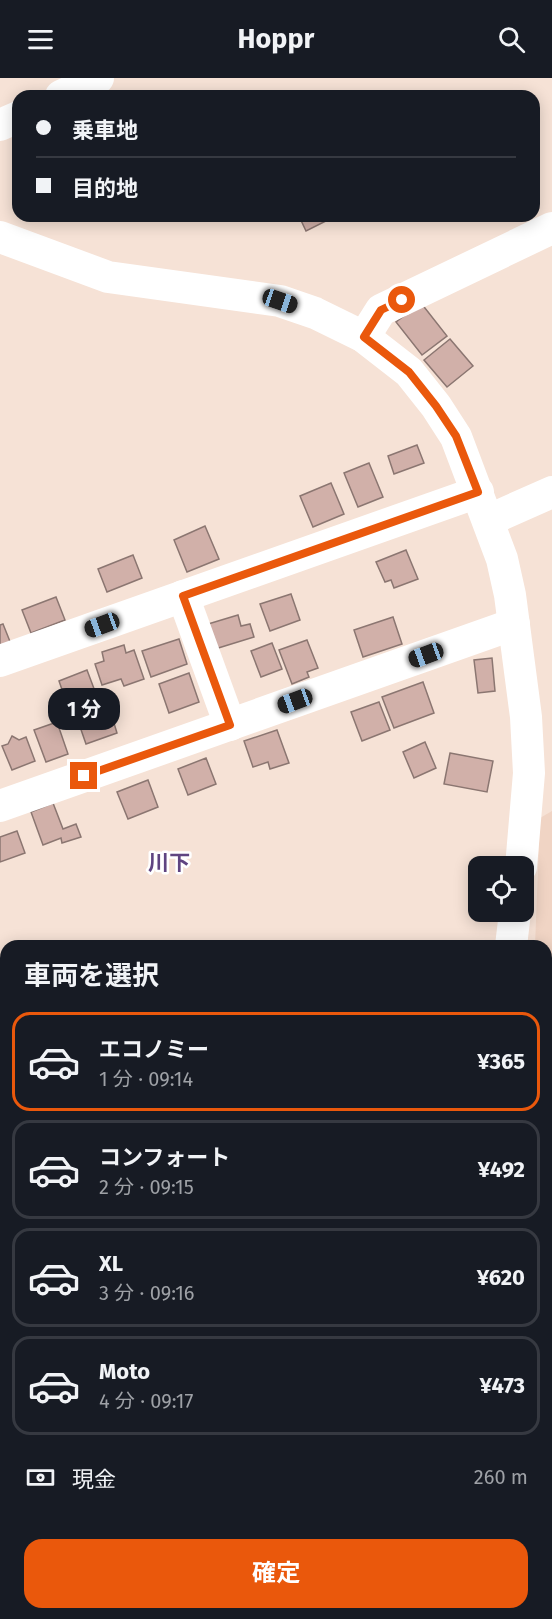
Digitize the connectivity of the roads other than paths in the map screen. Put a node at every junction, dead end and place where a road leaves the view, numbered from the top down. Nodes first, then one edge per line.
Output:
1 (98, 78) edge
2 (73, 90) edge
3 (552, 228) edge
4 (0, 237) edge
5 (364, 337) junction
6 (552, 492) edge
7 (484, 506) junction
8 (183, 596) junction
9 (514, 624) junction
10 (0, 661) edge
11 (230, 725) junction
12 (0, 806) edge
13 (535, 828) edge
14 (514, 922) edge
15 (512, 940) edge

1 - 2 street
3 - 5 street
4 - 5 street
5 - 7 street
6 - 7 street
7 - 8 street
7 - 9 street
8 - 10 street
8 - 11 street
9 - 11 street
9 - 13 street
11 - 12 street
14 - 15 street

